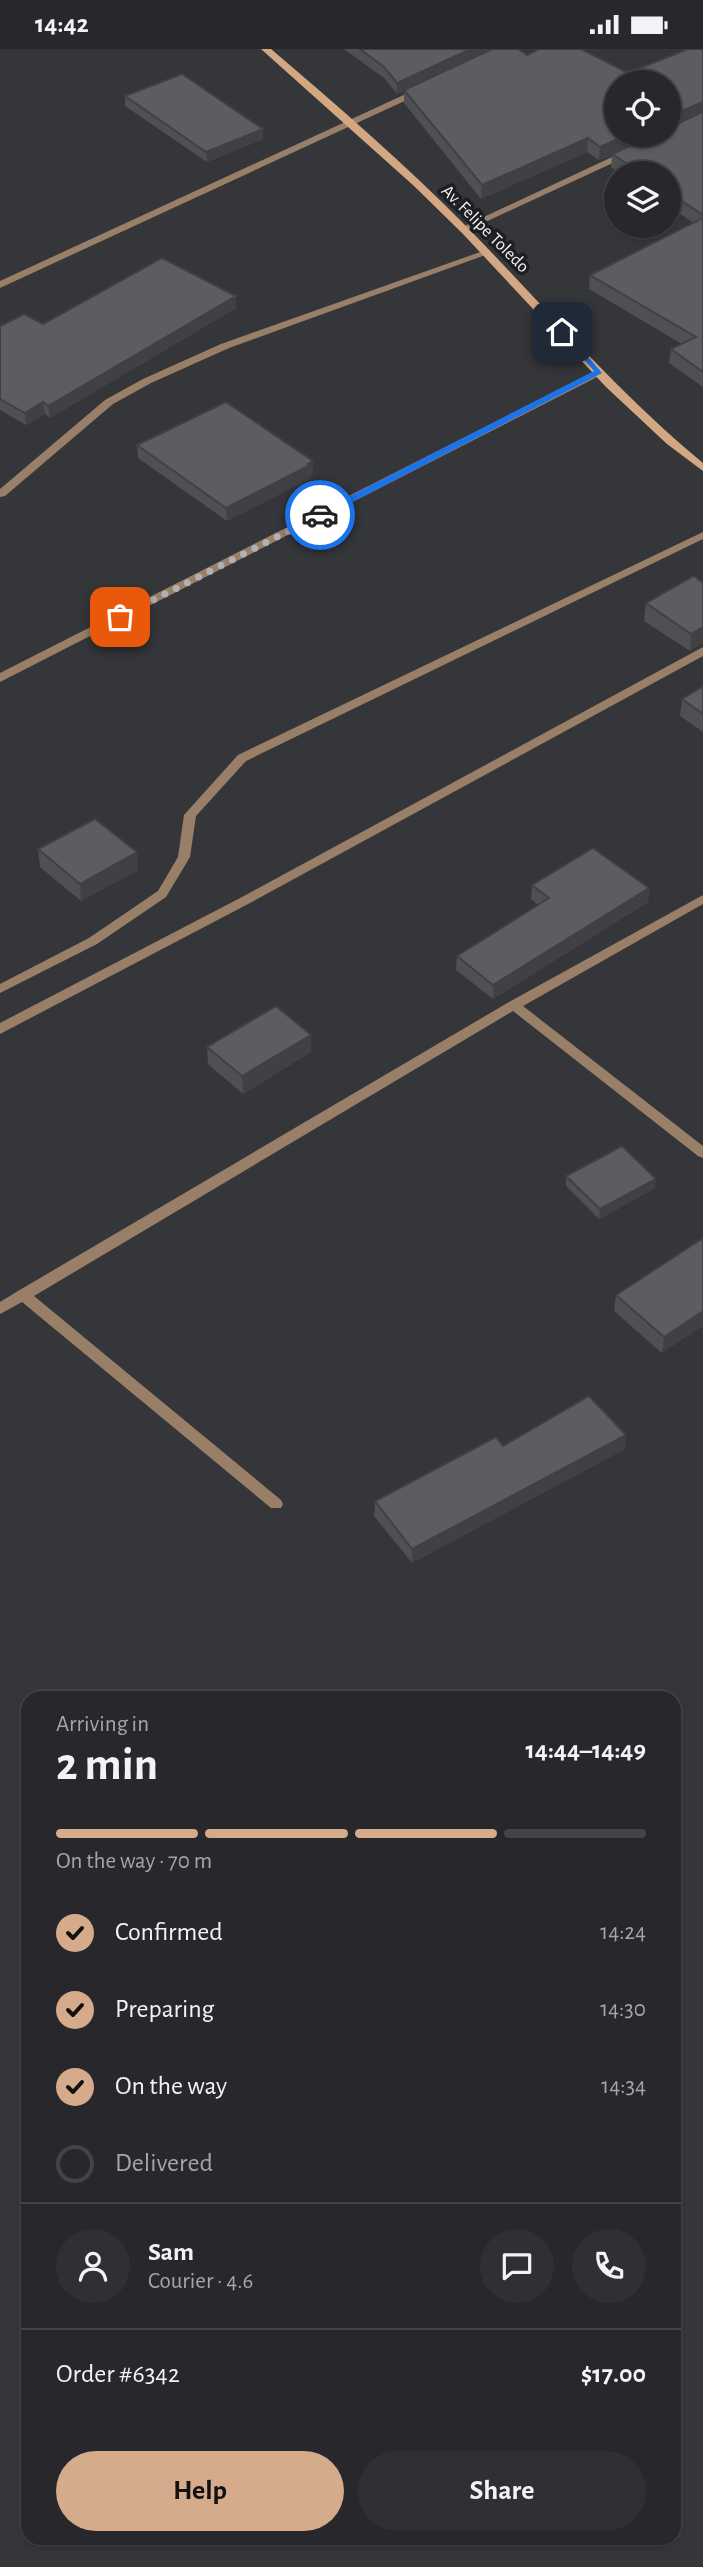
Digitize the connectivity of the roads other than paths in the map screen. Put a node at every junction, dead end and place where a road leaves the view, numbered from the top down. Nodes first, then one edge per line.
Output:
1 (266, 49) edge
2 (436, 83) edge
3 (351, 122) junction
4 (640, 147) edge
5 (463, 229) junction
6 (486, 253) junction
7 (0, 285) edge
8 (599, 372) junction
9 (703, 468) edge
10 (1, 494) edge
11 (703, 535) edge
12 (703, 651) edge
13 (0, 678) edge
14 (703, 899) edge
15 (0, 989) edge
16 (514, 1005) junction
17 (0, 1029) edge
18 (703, 1153) edge
19 (23, 1295) junction
20 (0, 1309) edge
21 (276, 1504) dead end

1 - 3 main road, Av. Felipe Toledo
2 - 3 street
3 - 5 main road, Av. Felipe Toledo
3 - 7 street
4 - 5 street
5 - 6 main road, Av. Felipe Toledo
6 - 8 main road, Av. Felipe Toledo
6 - 10 street
8 - 9 main road, Av. Felipe Toledo
8 - 13 street
11 - 15 street
12 - 17 street
14 - 16 street
16 - 18 street
16 - 19 street
19 - 20 street
19 - 21 street

